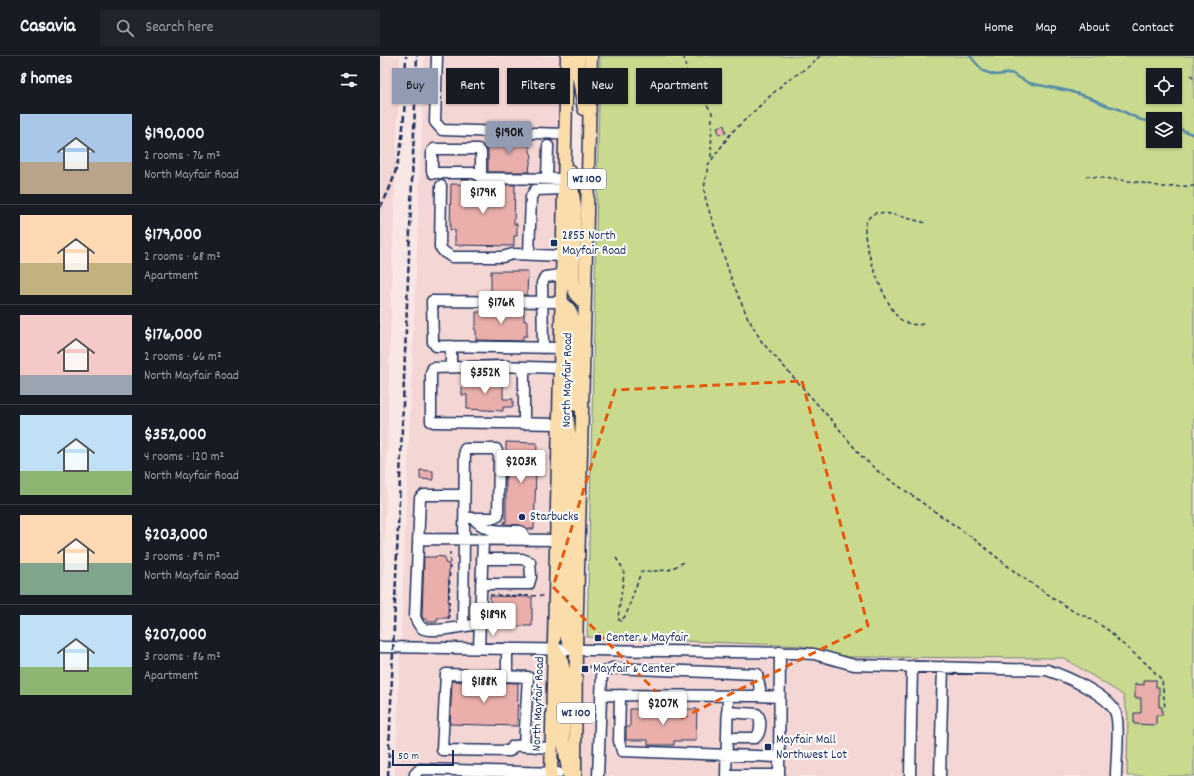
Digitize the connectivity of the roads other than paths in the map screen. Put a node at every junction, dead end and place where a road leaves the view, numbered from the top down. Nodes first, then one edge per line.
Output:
1 (437, 56) edge
2 (567, 56) edge
3 (579, 56) edge
4 (591, 56) edge
5 (565, 134) junction
6 (589, 142) junction
7 (548, 146) dead end
8 (481, 178) junction
9 (547, 178) junction
10 (564, 184) junction
11 (441, 186) dead end
12 (529, 254) junction
13 (563, 256) junction
14 (562, 276) junction
15 (562, 302) junction
16 (542, 303) junction
17 (584, 303) junction
18 (451, 346) junction
19 (543, 348) junction
20 (561, 348) junction
21 (451, 367) junction
22 (524, 367) junction
23 (560, 368) junction
24 (524, 424) junction
25 (559, 424) junction
26 (581, 436) junction
27 (464, 495) junction
28 (469, 518) junction
29 (418, 539) junction
30 (465, 539) junction
31 (482, 540) junction
32 (526, 540) junction
33 (557, 540) junction
34 (482, 559) junction
35 (481, 584) junction
36 (480, 624) junction
37 (463, 626) junction
38 (380, 647) edge
39 (479, 648) junction
40 (507, 648) junction
41 (554, 649) junction
42 (576, 649) junction
43 (780, 652) junction
44 (912, 666) junction
45 (943, 668) junction
46 (507, 676) junction
47 (601, 695) junction
48 (620, 695) junction
49 (728, 696) junction
50 (759, 696) junction
51 (779, 697) junction
52 (728, 712) junction
53 (552, 732) junction
54 (727, 738) junction
55 (524, 746) junction
56 (552, 748) junction
57 (726, 756) junction
58 (780, 757) junction
59 (528, 774) edge
60 (558, 775) edge
61 (415, 776) edge
62 (575, 776) edge
63 (598, 776) edge
64 (726, 776) edge
65 (779, 776) edge
66 (910, 776) edge
67 (940, 776) edge
68 (1116, 776) edge

1 - 5 street
2 - 5 main road, North Mayfair Road / WI 100
3 - 6 main road
4 - 6 main road, North Mayfair Road / WI 100
5 - 10 main road, North Mayfair Road / WI 100
5 - 17 main road
6 - 17 main road, North Mayfair Road / WI 100
7 - 9 street
8 - 8 street
8 - 9 street
9 - 10 street
10 - 12 street
10 - 13 main road, North Mayfair Road / WI 100
11 - 12 street
12 - 13 street
13 - 14 main road, North Mayfair Road / WI 100
14 - 15 main road, North Mayfair Road / WI 100
14 - 16 street
15 - 16 street
15 - 20 main road, North Mayfair Road / WI 100
15 - 26 main road
16 - 18 street
16 - 19 street
17 - 26 main road, North Mayfair Road / WI 100
18 - 19 street
18 - 21 street
19 - 20 street
20 - 23 main road, North Mayfair Road / WI 100
21 - 22 street
21 - 24 street
22 - 23 street
22 - 24 street
23 - 25 main road, North Mayfair Road / WI 100
23 - 42 main road
24 - 25 street
25 - 33 main road, North Mayfair Road / WI 100
26 - 42 main road, North Mayfair Road / WI 100
27 - 28 street
27 - 28 street
27 - 29 street
28 - 30 street
28 - 32 street
29 - 30 street
29 - 37 street
30 - 31 street
30 - 37 street
31 - 32 street
31 - 34 street
32 - 33 street
33 - 41 main road, North Mayfair Road / WI 100
34 - 35 street
34 - 35 street
35 - 36 street
36 - 37 street
36 - 39 street
38 - 39 street
39 - 40 street
40 - 41 street
40 - 46 street
41 - 42 street
41 - 53 main road, North Mayfair Road / WI 100
41 - 60 main road
42 - 43 street
42 - 62 main road, North Mayfair Road / WI 100
43 - 44 street
43 - 51 street
44 - 45 street
44 - 66 street
45 - 67 street
45 - 68 street
46 - 55 street
46 - 55 street
47 - 48 street
47 - 50 street
47 - 63 street
48 - 49 street
48 - 57 street
49 - 50 street
49 - 52 street
50 - 51 street
51 - 58 street
52 - 54 street
52 - 54 street
53 - 56 main road, North Mayfair Road / WI 100
53 - 60 main road
54 - 57 street
55 - 56 street
56 - 60 main road, North Mayfair Road / WI 100
57 - 58 street
57 - 64 street
58 - 65 street
59 - 60 street
59 - 61 street
64 - 65 street

